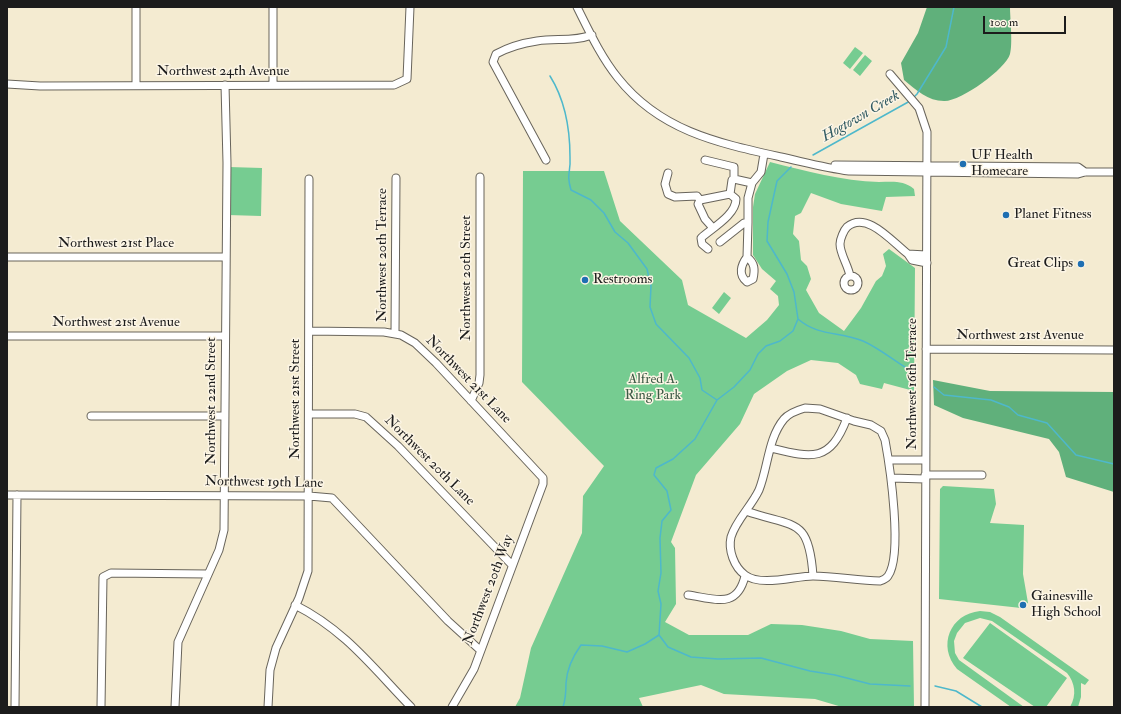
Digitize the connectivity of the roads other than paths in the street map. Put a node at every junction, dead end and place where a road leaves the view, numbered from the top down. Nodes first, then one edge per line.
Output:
1 (136, 7) edge
2 (273, 7) edge
3 (410, 7) edge
4 (577, 7) edge
5 (592, 35) junction
6 (890, 74) dead end
7 (7, 84) edge
8 (136, 85) junction
9 (225, 85) junction
10 (274, 85) junction
11 (764, 154) junction
12 (546, 160) dead end
13 (705, 160) dead end
14 (926, 170) junction
15 (1114, 172) edge
16 (668, 173) dead end
17 (480, 177) dead end
18 (396, 178) dead end
19 (309, 179) dead end
20 (734, 179) junction
21 (752, 183) junction
22 (730, 194) junction
23 (700, 200) junction
24 (736, 205) junction
25 (747, 207) junction
26 (748, 223) junction
27 (713, 228) junction
28 (720, 242) dead end
29 (708, 249) dead end
30 (908, 254) junction
31 (926, 255) junction
32 (7, 257) edge
33 (226, 257) junction
34 (747, 257) dead end
35 (926, 263) junction
36 (850, 276) dead end
37 (309, 331) junction
38 (395, 333) junction
39 (7, 336) edge
40 (225, 336) junction
41 (926, 349) junction
42 (1114, 350) edge
43 (471, 401) junction
44 (309, 414) junction
45 (90, 416) dead end
46 (225, 416) junction
47 (847, 418) junction
48 (771, 448) junction
49 (889, 460) junction
50 (925, 460) junction
51 (982, 475) dead end
52 (925, 477) junction
53 (543, 478) joint
54 (891, 478) junction
55 (7, 495) edge
56 (17, 495) junction
57 (225, 496) junction
58 (309, 496) junction
59 (746, 511) junction
60 (512, 565) junction
61 (208, 574) junction
62 (745, 576) junction
63 (812, 576) junction
64 (688, 595) dead end
65 (295, 605) junction
66 (480, 650) junction
67 (15, 707) edge
68 (101, 707) edge
69 (175, 707) edge
70 (268, 707) edge
71 (411, 707) edge
72 (452, 707) edge
73 (925, 707) edge

1 - 8 street
2 - 10 street
3 - 10 street, Northwest 24th Avenue
4 - 5 street
5 - 11 street
5 - 12 street
6 - 14 street, Northwest 16th Terrace
7 - 8 street, Northwest 24th Avenue
8 - 9 street, Northwest 24th Avenue
9 - 10 street, Northwest 24th Avenue
9 - 33 street, Northwest 22nd Street
11 - 14 street
11 - 21 street
13 - 20 street
14 - 15 street
14 - 31 street, Northwest 16th Terrace
16 - 23 street
17 - 43 street, Northwest 20th Street
18 - 38 street, Northwest 20th Terrace
19 - 37 street, Northwest 21st Street
20 - 21 street
20 - 22 street
21 - 25 street
22 - 23 street
22 - 24 street
23 - 27 street
24 - 25 street
24 - 27 street
25 - 26 street
26 - 28 street
26 - 34 street
27 - 29 street
30 - 31 street
30 - 35 street
30 - 36 street
31 - 35 street, Northwest 16th Terrace
32 - 33 street, Northwest 21st Place
33 - 40 street, Northwest 22nd Street
35 - 41 street, Northwest 16th Terrace
37 - 38 street, Northwest 21st Lane
37 - 44 street, Northwest 21st Street
38 - 43 street, Northwest 21st Lane
39 - 40 street, Northwest 21st Avenue
40 - 46 street, Northwest 22nd Street
41 - 42 street, Northwest 21st Avenue
41 - 50 street, Northwest 16th Terrace
43 - 53 street, Northwest 21st Lane
44 - 58 street, Northwest 21st Street
44 - 60 street, Northwest 20th Lane
45 - 46 street
46 - 57 street, Northwest 22nd Street
47 - 48 street
47 - 48 street
47 - 49 street
48 - 59 street
49 - 50 street
49 - 54 street
50 - 52 street, Northwest 16th Terrace
51 - 52 street
52 - 54 street
52 - 73 street, Northwest 16th Terrace
53 - 60 street, Northwest 20th Way
54 - 63 street
55 - 56 street, Northwest 19th Lane
56 - 57 street, Northwest 19th Lane
56 - 67 street
57 - 58 street, Northwest 19th Lane
57 - 61 street, Northwest 22nd Street
58 - 65 street, Northwest 21st Street
58 - 66 street, Northwest 19th Lane
59 - 62 street
59 - 63 street
60 - 66 street, Northwest 20th Way
61 - 68 street
61 - 69 street, Northwest 22nd Street
62 - 63 street
62 - 64 street
65 - 70 street, Northwest 21st Street
65 - 71 street
66 - 72 street, Northwest 20th Way

